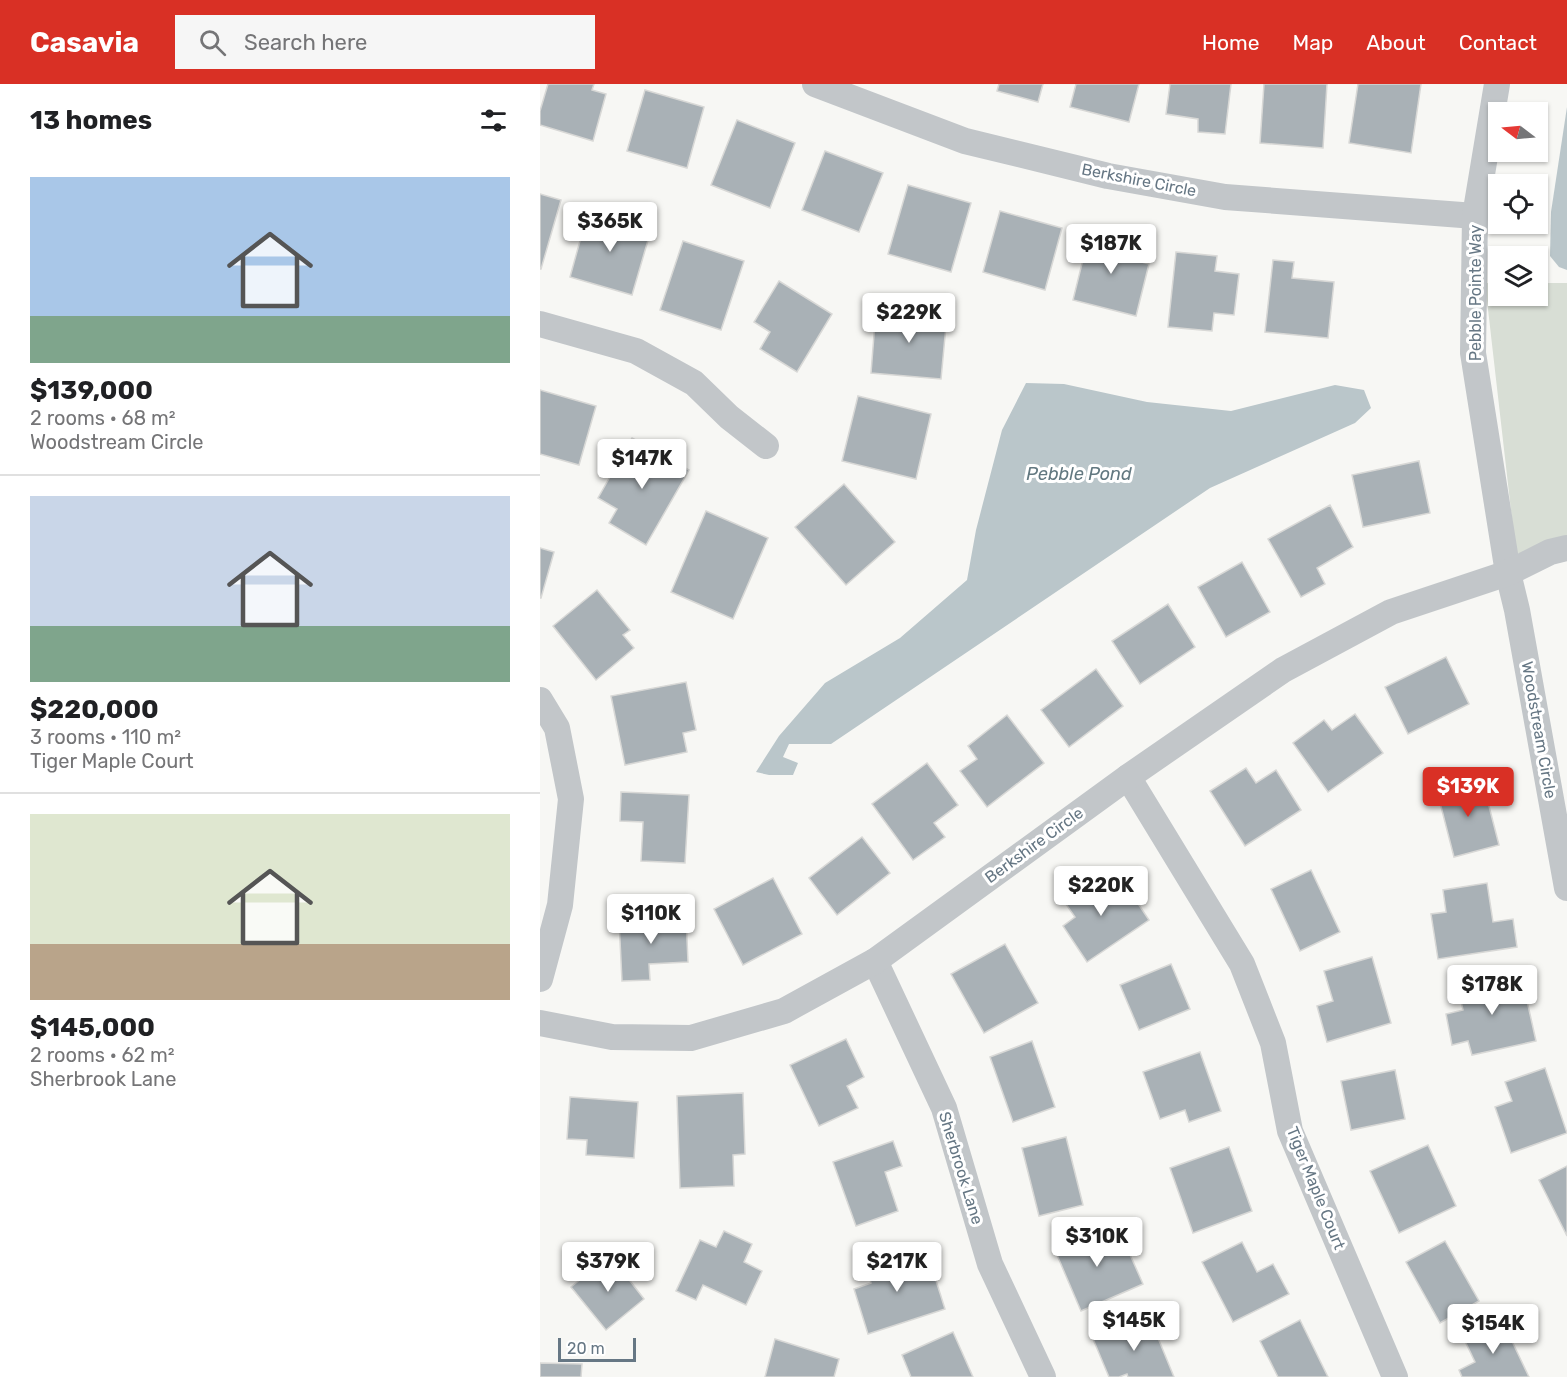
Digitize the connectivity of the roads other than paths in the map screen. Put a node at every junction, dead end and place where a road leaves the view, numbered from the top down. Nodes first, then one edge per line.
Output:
1 (815, 84) edge
2 (1497, 84) edge
3 (1475, 216) junction
4 (540, 324) edge
5 (766, 446) dead end
6 (1567, 548) edge
7 (1508, 573) junction
8 (540, 700) edge
9 (1128, 777) junction
10 (1567, 888) edge
11 (875, 962) junction
12 (540, 979) edge
13 (540, 1023) edge
14 (1043, 1377) edge
15 (1395, 1377) edge

1 - 3 street, Berkshire Circle
2 - 3 street, Pebble Pointe Way
3 - 7 street, Pebble Pointe Way
4 - 5 street
6 - 7 street, Berkshire Circle
7 - 9 street, Berkshire Circle
7 - 10 street, Woodstream Circle
8 - 12 street
9 - 11 street, Berkshire Circle
9 - 15 street, Tiger Maple Court
11 - 13 street, Berkshire Circle
11 - 14 street, Sherbrook Lane

